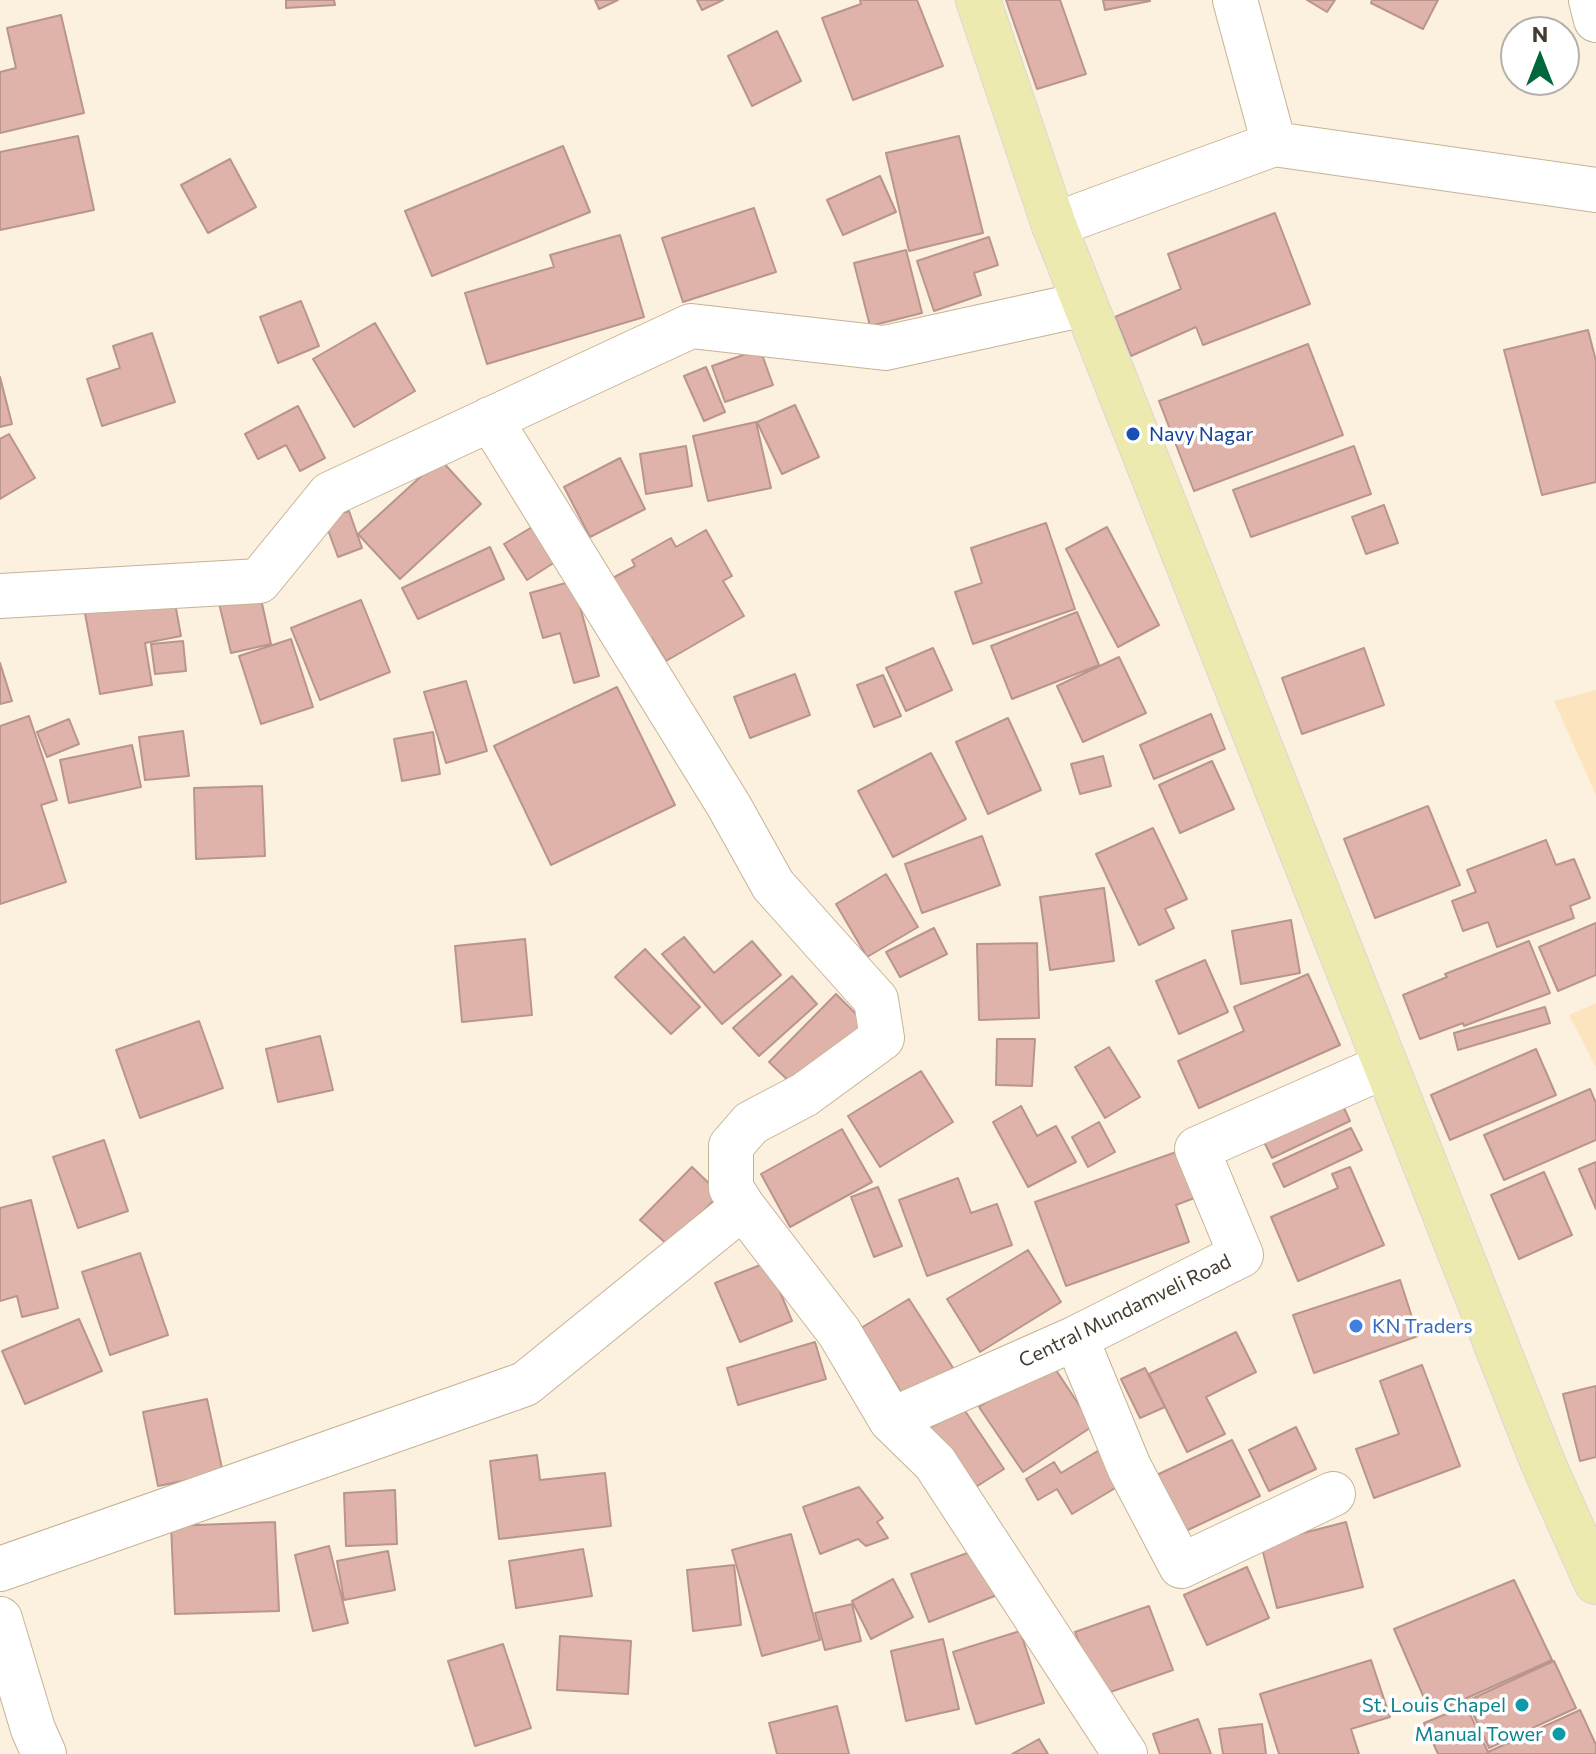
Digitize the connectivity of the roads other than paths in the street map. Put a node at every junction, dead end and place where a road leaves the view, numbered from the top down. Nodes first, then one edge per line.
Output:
1 (978, 0) edge
2 (1235, 0) edge
3 (1591, 0) edge
4 (1596, 20) edge
5 (1274, 144) junction
6 (1596, 190) edge
7 (1054, 225) junction
8 (1085, 304) junction
9 (490, 419) junction
10 (0, 596) edge
11 (1385, 1066) junction
12 (743, 1207) junction
13 (1076, 1338) junction
14 (891, 1420) junction
15 (1333, 1494) dead end
16 (0, 1569) edge
17 (1596, 1582) edge
18 (0, 1619) edge
19 (44, 1754) edge
20 (1125, 1754) edge

1 - 7 main road
2 - 5 street
3 - 4 street
5 - 6 street
5 - 7 street
7 - 8 main road
8 - 9 street
8 - 11 main road
9 - 10 street
9 - 12 street
11 - 13 street, Central Mundamveli Road
11 - 17 main road
12 - 14 street
12 - 16 street
13 - 14 street, Central Mundamveli Road
13 - 15 street
14 - 20 street
18 - 19 street

